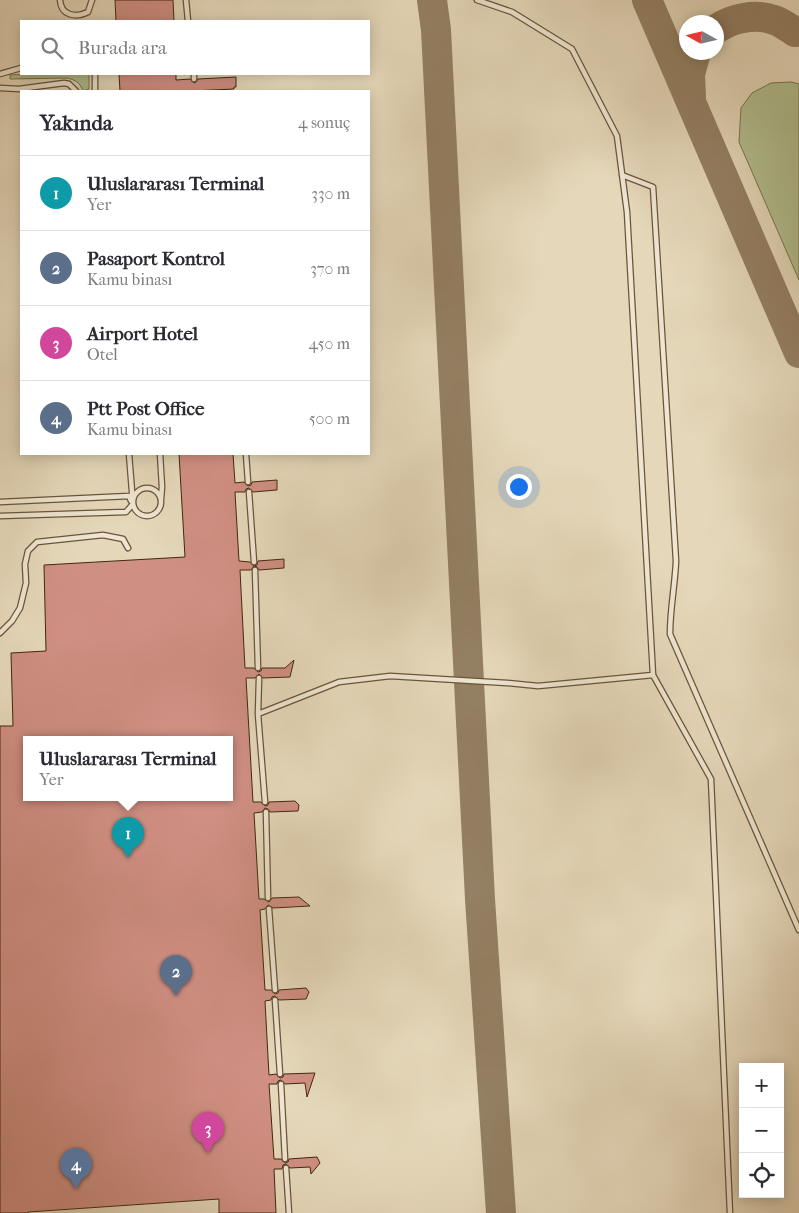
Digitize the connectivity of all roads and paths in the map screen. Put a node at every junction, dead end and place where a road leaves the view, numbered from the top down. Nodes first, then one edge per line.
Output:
1 (60, 0) edge
2 (92, 0) edge
3 (186, 0) edge
4 (477, 0) edge
5 (188, 20) edge
6 (20, 68) edge
7 (0, 74) edge
8 (95, 75) edge
9 (0, 88) edge
10 (75, 90) edge
11 (95, 90) edge
12 (622, 175) junction
13 (129, 455) edge
14 (160, 455) edge
15 (246, 455) edge
16 (248, 482) dead end
17 (248, 492) dead end
18 (161, 501) junction
19 (0, 502) edge
20 (133, 504) junction
21 (0, 516) edge
22 (128, 548) dead end
23 (254, 562) dead end
24 (255, 570) dead end
25 (0, 633) edge
26 (258, 668) dead end
27 (653, 675) junction
28 (259, 678) dead end
29 (258, 714) junction
30 (265, 802) dead end
31 (266, 812) dead end
32 (268, 898) dead end
33 (269, 909) dead end
34 (799, 930) edge
35 (275, 990) dead end
36 (276, 1000) dead end
37 (280, 1074) dead end
38 (281, 1084) dead end
39 (285, 1159) dead end
40 (286, 1168) dead end
41 (289, 1213) edge
42 (730, 1213) edge

1 - 2 lane
3 - 5 lane
4 - 12 lane
6 - 7 lane
8 - 11 lane
9 - 10 lane
12 - 27 lane
12 - 34 lane
13 - 20 lane
14 - 18 lane
15 - 16 lane
17 - 23 lane
18 - 20 lane
18 - 20 lane
19 - 20 lane
20 - 21 lane
22 - 25 lane
24 - 26 lane
27 - 29 lane
27 - 42 lane
28 - 29 lane
29 - 30 lane
31 - 32 lane
33 - 35 lane
36 - 37 lane
38 - 39 lane
40 - 41 lane

